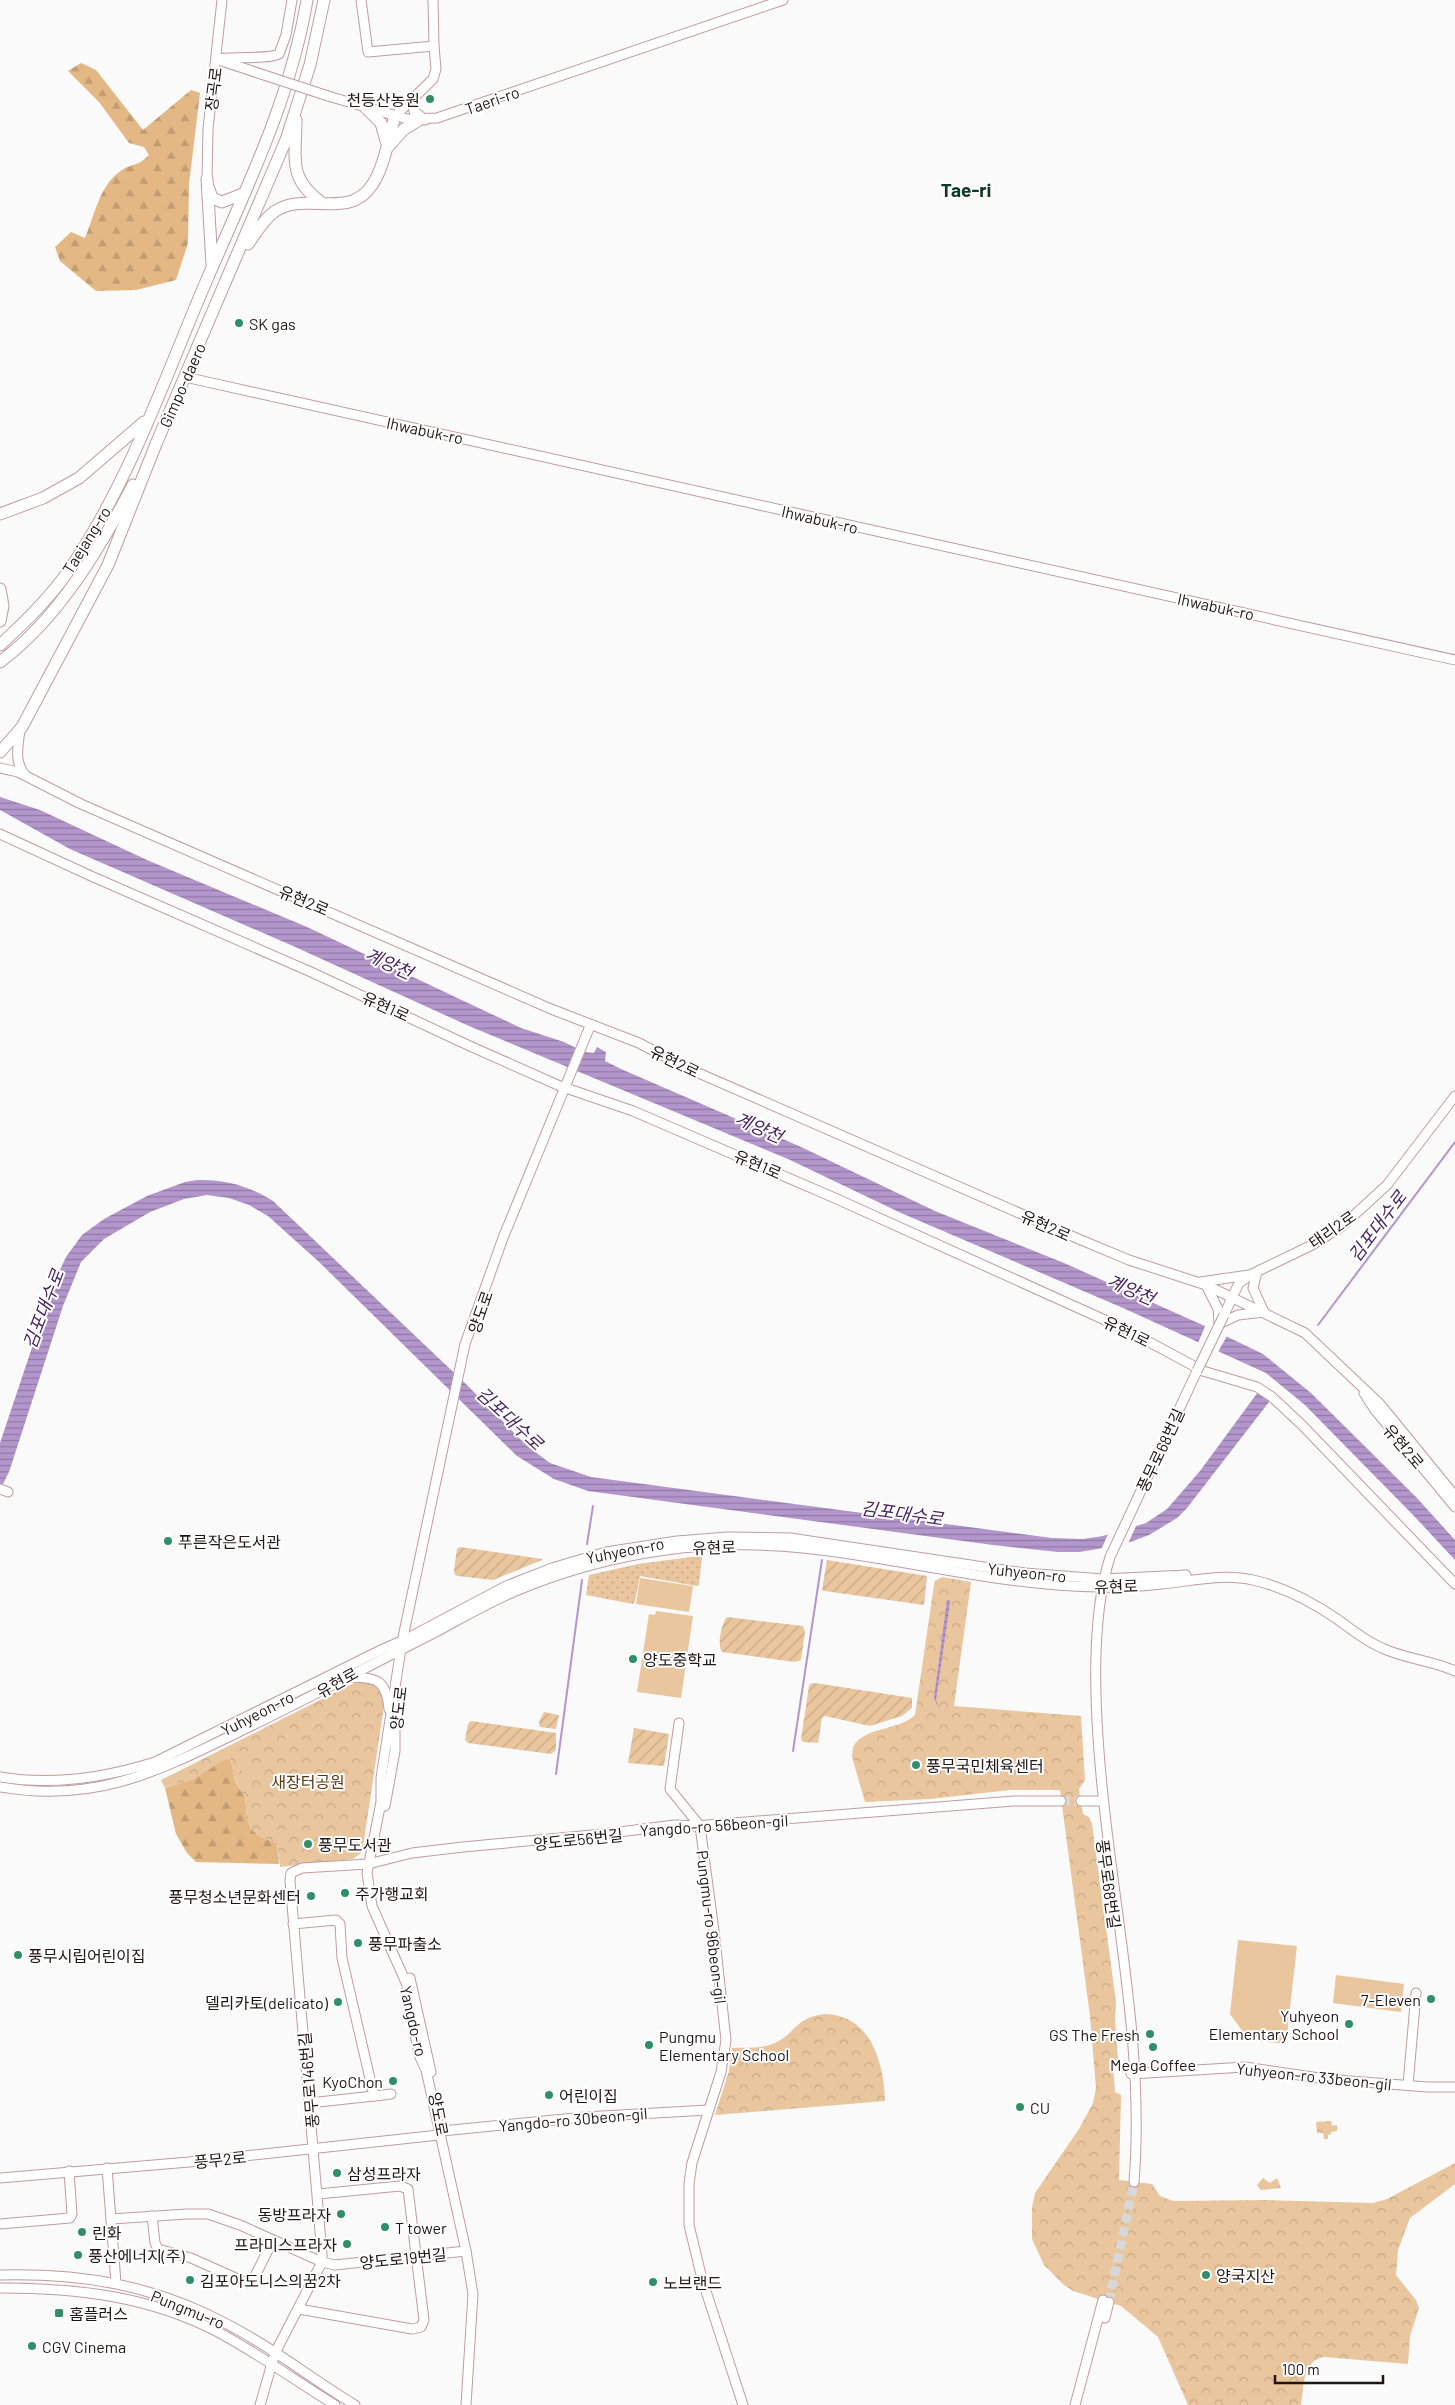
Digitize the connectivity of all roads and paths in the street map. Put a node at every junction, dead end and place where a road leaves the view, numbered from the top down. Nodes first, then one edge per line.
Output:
1 (222, 0) edge
2 (292, 0) edge
3 (307, 0) edge
4 (324, 0) edge
5 (361, 0) edge
6 (432, 0) edge
7 (783, 0) edge
8 (434, 46) junction
9 (216, 59) junction
10 (413, 97) junction
11 (365, 108) junction
12 (296, 112) junction
13 (395, 116) junction
14 (422, 120) junction
15 (385, 148) junction
16 (207, 178) junction
17 (245, 194) junction
18 (322, 203) junction
19 (235, 262) junction
20 (212, 266) junction
21 (186, 377) junction
22 (147, 419) junction
23 (156, 444) junction
24 (0, 514) edge
25 (0, 589) edge
26 (0, 621) edge
27 (0, 645) edge
28 (1455, 660) edge
29 (0, 662) edge
30 (20, 730) junction
31 (0, 752) edge
32 (0, 768) edge
33 (25, 776) junction
34 (0, 834) edge
35 (593, 1029) junction
36 (567, 1087) junction
37 (1455, 1096) edge
38 (1254, 1273) junction
39 (1202, 1284) junction
40 (1232, 1296) junction
41 (1264, 1312) junction
42 (1224, 1315) junction
43 (1357, 1383) junction
44 (1455, 1496) edge
45 (1455, 1507) edge
46 (1102, 1584) junction
47 (1455, 1584) edge
48 (404, 1644) junction
49 (1455, 1666) edge
50 (1455, 1671) edge
51 (346, 1677) junction
52 (390, 1720) junction
53 (679, 1723) dead end
54 (0, 1777) edge
55 (0, 1788) edge
56 (1061, 1801) tunnel mouth
57 (1081, 1801) tunnel mouth
58 (1098, 1801) junction
59 (700, 1826) junction
60 (370, 1862) junction
61 (293, 1924) junction
62 (1416, 1993) dead end
63 (1133, 2074) junction
64 (1408, 2085) junction
65 (1455, 2087) edge
66 (391, 2094) dead end
67 (374, 2096) junction
68 (310, 2103) junction
69 (708, 2110) junction
70 (441, 2133) junction
71 (314, 2148) junction
72 (107, 2168) junction
73 (69, 2171) junction
74 (0, 2178) edge
75 (1132, 2181) tunnel mouth
76 (318, 2194) junction
77 (152, 2216) junction
78 (111, 2219) junction
79 (0, 2224) edge
80 (273, 2240) junction
81 (466, 2251) junction
82 (418, 2256) junction
83 (322, 2262) junction
84 (0, 2275) edge
85 (116, 2282) junction
86 (0, 2288) edge
87 (299, 2309) junction
88 (276, 2353) junction
89 (273, 2364) junction
90 (260, 2405) edge
91 (335, 2405) edge
92 (355, 2405) edge
93 (466, 2405) edge
94 (470, 2405) edge
95 (743, 2405) edge
96 (1075, 2405) edge
97 (1082, 2405) edge

1 - 9 street, 장곡로
2 - 9 street
3 - 17 main road, Gimpo-daero
4 - 12 main road, Gimpo-daero
5 - 8 street
6 - 8 street
7 - 14 street, Taeri-ro
8 - 10 street
9 - 11 street, Taeri-ro, bridge
9 - 16 street, 장곡로
10 - 13 street
10 - 14 street
11 - 13 street, Taeri-ro
11 - 15 main road
12 - 18 main road
12 - 19 main road, Gimpo-daero
13 - 14 street, Taeri-ro
13 - 15 main road
14 - 15 main road
15 - 18 main road
16 - 17 main road
16 - 20 main road
17 - 20 main road, Gimpo-daero
18 - 19 main road
19 - 21 main road, Gimpo-daero
20 - 22 main road, Gimpo-daero
21 - 23 main road, Gimpo-daero
21 - 28 street, Ihwabuk-ro
22 - 24 main road, Gimpo-daero
22 - 27 main road, Taejang-ro
23 - 29 main road, Taejang-ro
23 - 30 main road, Gimpo-daero
25 - 26 main road
30 - 31 main road, Gimpo-daero
30 - 33 street
32 - 33 street, 유현2로
33 - 35 street, 유현2로
34 - 36 street, 유현1로
35 - 36 street, 양도로
35 - 39 street, 유현2로
36 - 47 street, 유현1로
36 - 48 street, 양도로
37 - 38 street, 태리2로
38 - 39 street
38 - 40 street, 태리2로
38 - 41 street
39 - 40 street, 유현2로
39 - 42 street
40 - 41 street, 유현2로
40 - 42 street, 태리2로
41 - 42 street
41 - 43 street, 유현2로
42 - 46 street, 풍무로68번길, bridge
43 - 44 street, 유현2로
43 - 45 street, 유현2로
46 - 48 street, Yuhyeon-ro
46 - 49 street, Yuhyeon-ro
46 - 50 street, 유현로
46 - 58 street, 풍무로68번길
46 - 63 street, 풍무로68번길
48 - 51 street, 유현로
48 - 52 street, Yangdo-ro
48 - 54 street, Yuhyeon-ro
48 - 60 street, 양도로
51 - 52 street
51 - 55 street, 유현로
52 - 60 street, Yangdo-ro
53 - 59 street
56 - 59 street, Yangdo-ro 56beon-gil
57 - 58 street
58 - 63 street, 풍무로68번길
59 - 60 street, Yangdo-ro 56beon-gil
59 - 69 street, Pungmu-ro 96beon-gil
60 - 61 street, 풍무로146번길
60 - 70 street, Yangdo-ro
61 - 67 street
61 - 68 street, 풍무로146번길
62 - 64 street, Yuhyeon-ro 33beon-gil
63 - 64 street, Yuhyeon-ro 33beon-gil
63 - 75 street, 풍무로68번길
64 - 65 street, Yuhyeon-ro 33beon-gil
66 - 67 street
67 - 68 street
68 - 71 street, 풍무로146번길
69 - 70 street, Yangdo-ro 30beon-gil
69 - 95 street, Pungmu-ro 96beon-gil
70 - 71 street, 풍무2로
70 - 81 street, Yangdo-ro
70 - 94 street, 양도로
71 - 72 street, 풍무2로
71 - 76 street, 풍무로146번길
72 - 73 street, 풍무2로
72 - 78 street
73 - 74 street, 풍무2로
73 - 79 street
76 - 82 street
76 - 83 street, 풍무로146번길
77 - 78 street, 양도로19번길
77 - 80 street, 양도로19번길
77 - 80 street
78 - 85 street
80 - 83 street, 양도로19번길
81 - 82 street, 양도로19번길
81 - 93 street, Yangdo-ro
82 - 83 street, 양도로19번길
82 - 87 street
83 - 87 street, 풍무로146번길
84 - 85 street, Pungmu-ro
85 - 88 street, Pungmu-ro
86 - 89 street, Pungmu-ro
87 - 88 street, 풍무로146번길
88 - 89 street, 풍무로146번길
88 - 92 street, Pungmu-ro
89 - 90 street, 풍무로146번길
89 - 91 street, Pungmu-ro
96 - 97 street

